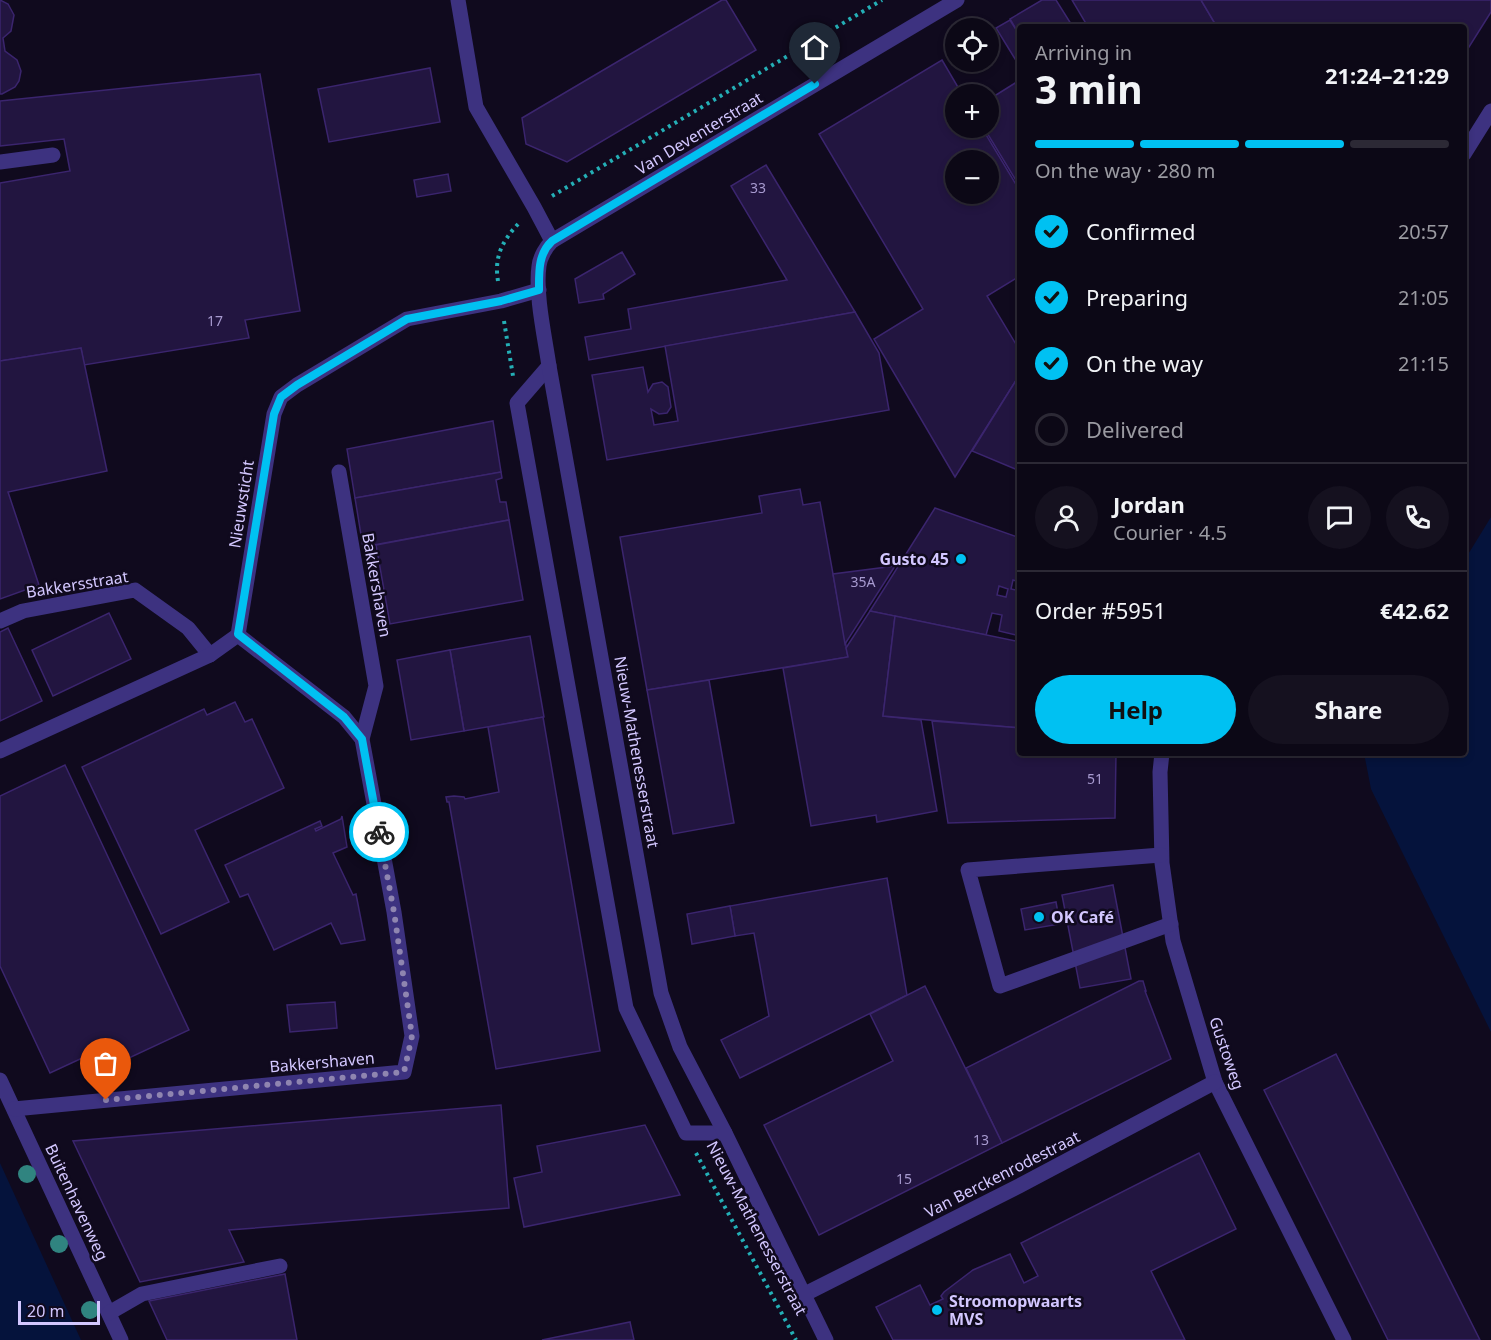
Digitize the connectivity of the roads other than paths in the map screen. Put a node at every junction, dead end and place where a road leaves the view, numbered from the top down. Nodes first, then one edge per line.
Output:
1 (458, 0) edge
2 (957, 0) edge
3 (1491, 111) edge
4 (1467, 149) edge
5 (53, 155) dead end
6 (0, 162) edge
7 (552, 241) junction
8 (539, 290) junction
9 (549, 366) junction
10 (339, 472) dead end
11 (0, 621) edge
12 (238, 634) junction
13 (210, 655) junction
14 (362, 739) junction
15 (0, 751) edge
16 (1162, 756) edge
17 (1161, 855) junction
18 (1171, 924) junction
19 (0, 1080) edge
20 (1215, 1082) junction
21 (14, 1109) junction
22 (726, 1133) junction
23 (280, 1266) dead end
24 (803, 1295) junction
25 (109, 1313) junction
26 (121, 1340) edge
27 (826, 1340) edge
28 (1344, 1340) edge

1 - 7 street
2 - 7 street, Van Deventerstraat
3 - 4 street
5 - 6 street
7 - 8 street, Nieuw-Mathenesserstraat
8 - 9 street, Nieuw-Mathenesserstraat
8 - 12 street, Nieuwsticht
9 - 22 street, Nieuw-Mathenesserstraat
9 - 22 street, Nieuw-Mathenesserstraat
10 - 14 street, Bakkershaven
11 - 13 street, Bakkersstraat
12 - 13 street
12 - 14 street, Bakkershaven
13 - 15 street
14 - 21 street, Bakkershaven
16 - 17 street, Gustoweg
17 - 18 street, Gustoweg
17 - 18 street
18 - 20 street, Gustoweg
19 - 21 street, Buitenhavenweg
20 - 24 street, Van Berckenrodestraat
20 - 28 street, Gustoweg
21 - 25 street, Buitenhavenweg
22 - 24 street, Nieuw-Mathenesserstraat
23 - 25 street
24 - 27 street, Nieuw-Mathenesserstraat
25 - 26 street, Buitenhavenweg

